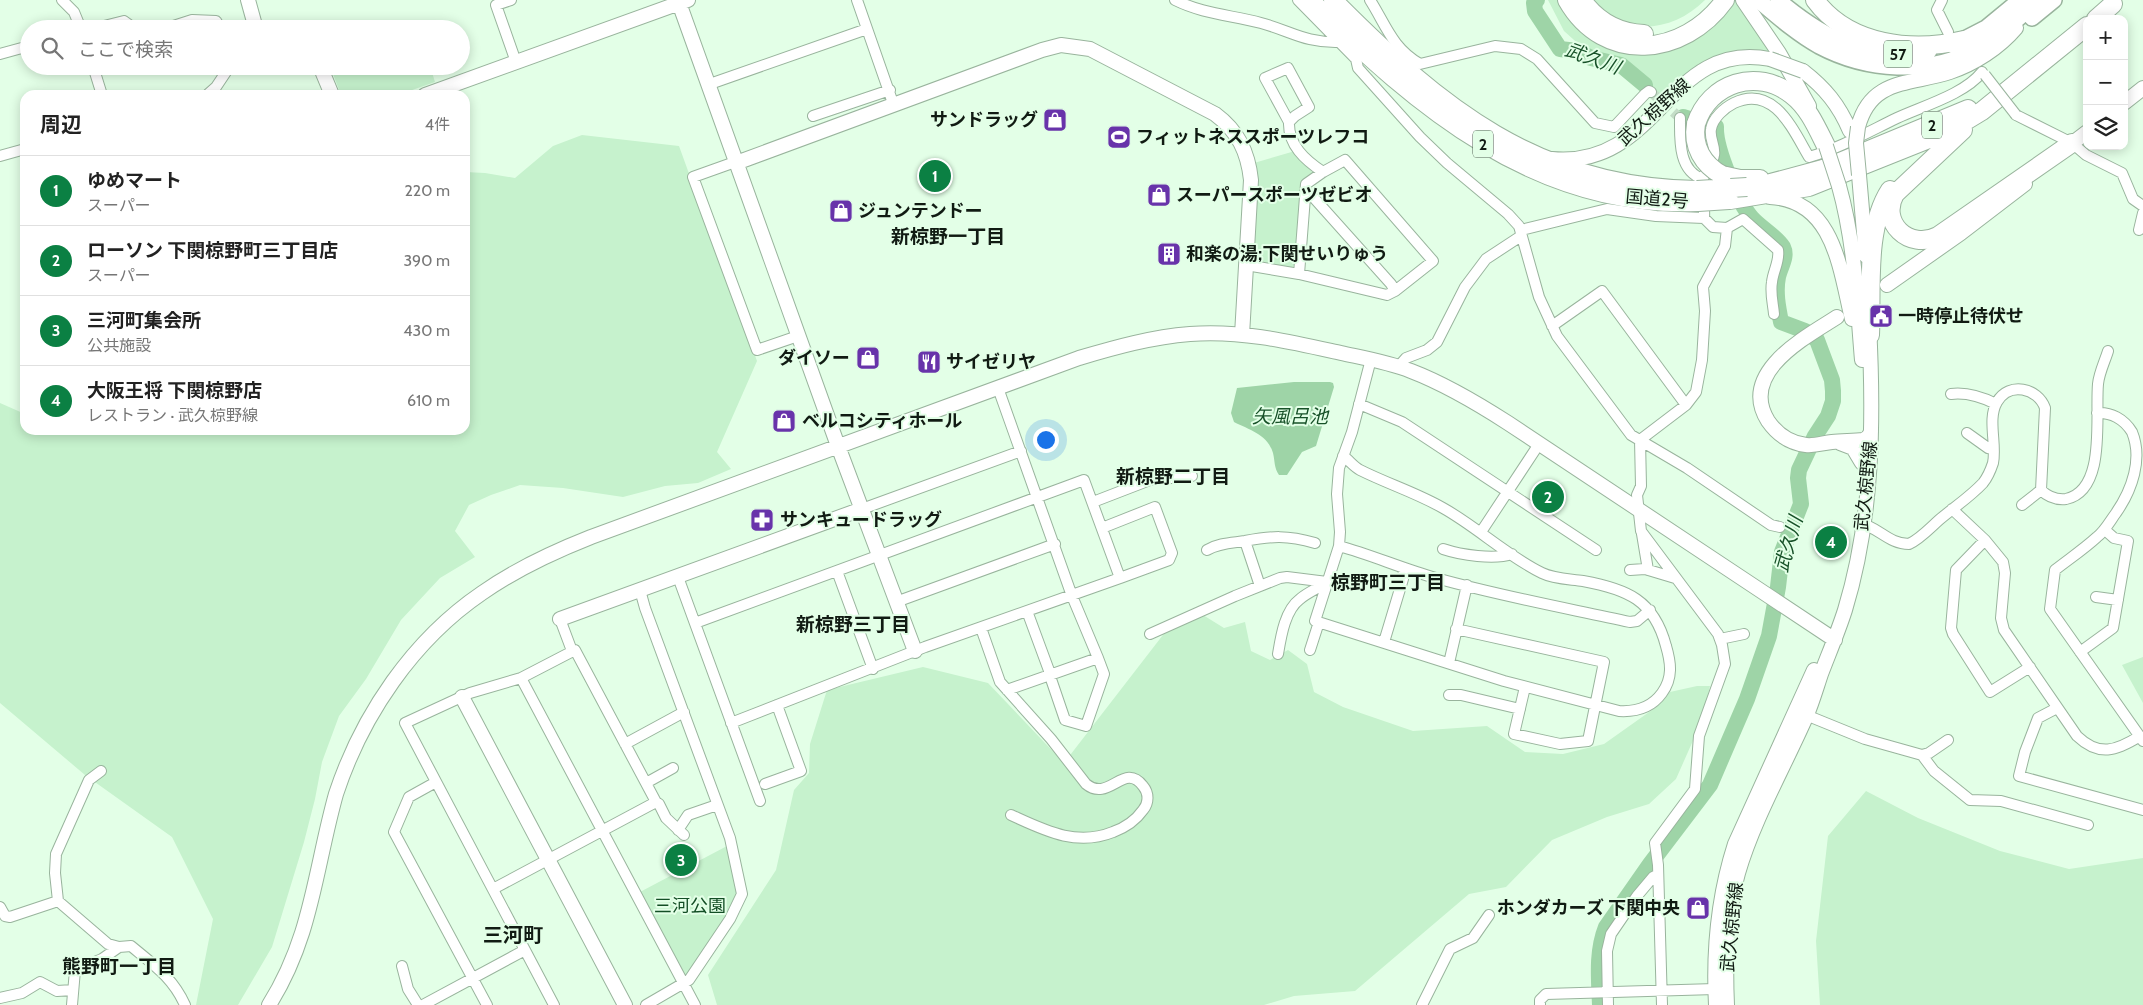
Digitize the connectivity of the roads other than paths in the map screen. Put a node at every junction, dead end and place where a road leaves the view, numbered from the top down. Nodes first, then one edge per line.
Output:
1 (62, 0) edge
2 (248, 0) edge
3 (511, 0) edge
4 (857, 0) edge
5 (1175, 0) edge
6 (1298, 0) edge
7 (1310, 0) edge
8 (1333, 0) edge
9 (1361, 0) edge
10 (1370, 0) edge
11 (1566, 0) edge
12 (1582, 0) edge
13 (1743, 0) edge
14 (1758, 0) edge
15 (1778, 0) edge
16 (1815, 0) edge
17 (1942, 0) edge
18 (2039, 0) edge
19 (2054, 0) edge
20 (682, 1) edge
21 (2019, 1) edge
22 (1719, 2) edge
23 (2113, 4) dead end
24 (2101, 15) edge
25 (77, 20) edge
26 (254, 20) edge
27 (1383, 25) junction
28 (867, 29) junction
29 (2083, 29) edge
30 (2013, 31) junction
31 (1948, 32) dead end
32 (1339, 42) junction
33 (1969, 46) junction
34 (20, 48) edge
35 (0, 54) edge
36 (516, 62) junction
37 (2035, 69) junction
38 (96, 75) edge
39 (224, 75) edge
40 (324, 75) edge
41 (707, 85) junction
42 (2143, 88) edge
43 (100, 90) edge
44 (213, 90) edge
45 (330, 90) edge
46 (439, 90) edge
47 (890, 90) junction
48 (1651, 92) dead end
49 (2128, 100) edge
50 (894, 106) junction
51 (1982, 111) junction
52 (813, 116) dead end
53 (1289, 122) junction
54 (1700, 122) junction
55 (1854, 129) junction
56 (2083, 135) edge
57 (2072, 143) junction
58 (1947, 145) junction
59 (1826, 146) junction
60 (1520, 149) junction
61 (20, 150) edge
62 (0, 156) edge
63 (735, 163) junction
64 (1323, 172) junction
65 (1748, 190) junction
66 (1306, 195) junction
67 (1700, 197) junction
68 (2143, 206) edge
69 (2143, 214) edge
70 (1727, 228) junction
71 (2139, 230) dead end
72 (1521, 233) junction
73 (1246, 265) junction
74 (1299, 274) junction
75 (1887, 284) dead end
76 (1395, 291) junction
77 (1774, 314) dead end
78 (1837, 317) dead end
79 (1552, 326) junction
80 (1242, 335) junction
81 (1870, 335) junction
82 (798, 336) junction
83 (2108, 351) dead end
84 (1371, 359) junction
85 (1862, 363) junction
86 (1399, 366) junction
87 (998, 388) junction
88 (1951, 394) dead end
89 (1359, 404) junction
90 (1996, 404) junction
91 (1686, 406) junction
92 (2097, 412) junction
93 (1967, 433) dead end
94 (1867, 436) junction
95 (1640, 440) junction
96 (1833, 442) junction
97 (1539, 444) junction
98 (838, 446) junction
99 (1993, 449) junction
100 (1021, 451) junction
101 (1343, 456) junction
102 (1862, 462) junction
103 (1192, 476) dead end
104 (2041, 490) junction
105 (1507, 491) junction
106 (1038, 497) junction
107 (1092, 502) junction
108 (2022, 505) dead end
109 (862, 509) junction
110 (1952, 509) junction
111 (1639, 511) junction
112 (1861, 523) junction
113 (1780, 526) dead end
114 (1102, 528) junction
115 (2104, 530) junction
116 (1642, 531) junction
117 (1481, 532) junction
118 (1985, 540) junction
119 (1245, 541) junction
120 (1314, 543) dead end
121 (1055, 544) junction
122 (1339, 546) junction
123 (1443, 549) dead end
124 (1207, 550) dead end
125 (1596, 550) dead end
126 (1512, 554) junction
127 (879, 556) junction
128 (1404, 568) junction
129 (1630, 570) dead end
130 (1648, 570) junction
131 (837, 571) junction
132 (678, 577) junction
133 (1120, 578) junction
134 (1675, 578) junction
135 (1327, 582) junction
136 (1467, 585) junction
137 (1260, 586) junction
138 (640, 590) junction
139 (1072, 596) junction
140 (2096, 597) dead end
141 (2118, 600) junction
142 (896, 602) junction
143 (1650, 610) junction
144 (1027, 611) junction
145 (560, 620) joint
146 (1319, 622) junction
147 (695, 623) junction
148 (980, 628) junction
149 (1456, 629) junction
150 (1150, 634) dead end
151 (1744, 634) dead end
152 (1831, 637) junction
153 (1720, 639) junction
154 (1384, 642) junction
155 (1310, 650) dead end
156 (572, 651) junction
157 (915, 651) junction
158 (2080, 652) junction
159 (1278, 654) dead end
160 (1098, 658) junction
161 (1449, 663) junction
162 (2030, 667) junction
163 (873, 668) junction
164 (1050, 676) junction
165 (521, 678) junction
166 (1524, 687) junction
167 (1007, 690) junction
168 (1449, 695) dead end
169 (462, 697) junction
170 (776, 705) junction
171 (1596, 705) junction
172 (2057, 708) junction
173 (1520, 709) junction
174 (684, 712) junction
175 (1802, 713) junction
176 (731, 723) junction
177 (2141, 738) edge
178 (1948, 740) dead end
179 (625, 744) junction
180 (1922, 755) junction
181 (673, 768) dead end
182 (101, 770) dead end
183 (436, 782) junction
184 (646, 783) junction
185 (765, 784) dead end
186 (760, 801) dead end
187 (656, 802) junction
188 (717, 805) junction
189 (2143, 810) edge
190 (1011, 815) dead end
191 (2088, 825) dead end
192 (603, 831) junction
193 (548, 860) junction
194 (1658, 870) junction
195 (493, 889) junction
196 (58, 901) junction
197 (0, 908) edge
198 (1489, 915) dead end
199 (118, 947) junction
200 (525, 950) junction
201 (402, 966) dead end
202 (473, 980) junction
203 (684, 984) junction
204 (1715, 989) junction
205 (73, 990) junction
206 (1662, 991) junction
207 (1607, 992) junction
208 (0, 998) edge
209 (72, 1005) edge
210 (185, 1005) edge
211 (269, 1005) edge
212 (418, 1005) edge
213 (423, 1005) edge
214 (487, 1005) edge
215 (554, 1005) edge
216 (625, 1005) edge
217 (646, 1005) edge
218 (695, 1005) edge
219 (1422, 1005) edge
220 (1540, 1005) edge
221 (1608, 1005) edge
222 (1662, 1005) edge
223 (1716, 1005) edge
224 (1727, 1005) edge

1 - 25 street
2 - 26 street
3 - 36 street
4 - 28 street
5 - 32 street
6 - 32 street
7 - 67 highway, 国道2号 / 2
8 - 60 highway, 国道2号 / 2
9 - 27 street
10 - 27 street
11 - 22 highway
12 - 22 highway
13 - 59 street, 武久椋野線
14 - 33 main road, 57
15 - 33 main road, 57
16 - 33 highway
17 - 31 street
18 - 30 street
18 - 33 main road, 57
19 - 30 main road
20 - 36 street
20 - 41 street
21 - 33 main road, 57
23 - 24 highway
27 - 48 street
28 - 41 street
28 - 47 street
29 - 37 highway, 国道2号 / 2
30 - 33 main road
30 - 55 street
32 - 72 street
34 - 35 street
36 - 46 street
37 - 51 highway, 国道2号 / 2
37 - 65 highway, 国道2号 / 2
38 - 43 street
39 - 44 street
40 - 45 street
41 - 63 street
42 - 49 street
47 - 50 street
47 - 52 street
50 - 63 street
50 - 73 street
51 - 58 highway
51 - 65 highway, 国道2号 / 2
53 - 53 street
53 - 64 street
54 - 57 street, bridge
54 - 59 highway
54 - 65 highway, bridge
54 - 67 street
54 - 67 street
55 - 60 street, 武久椋野線, bridge
55 - 81 street, 武久椋野線, bridge
56 - 57 street
57 - 58 highway
57 - 68 street
57 - 75 street
58 - 81 highway
59 - 85 street, 武久椋野線, bridge
60 - 67 highway, 国道2号 / 2
61 - 62 street
63 - 82 street
63 - 82 street
64 - 66 street
64 - 76 street
65 - 67 highway, 国道2号 / 2, bridge
65 - 85 street
66 - 74 street
66 - 76 street
67 - 70 street
67 - 72 street
69 - 71 street
70 - 77 street
70 - 91 street
72 - 79 street
72 - 86 street
73 - 74 street
73 - 80 street
74 - 76 street
78 - 96 street
79 - 91 street
79 - 95 street
80 - 84 street
80 - 87 street
81 - 94 street, 武久椋野線
82 - 98 street
83 - 92 street
84 - 86 street
84 - 89 street
85 - 94 street, 武久椋野線
86 - 97 street
87 - 98 street
87 - 100 street
88 - 90 street
89 - 101 street
89 - 105 street
90 - 99 street
90 - 104 street
91 - 95 street
92 - 104 street
92 - 115 street
93 - 99 street
94 - 96 street
94 - 102 street, 武久椋野線
94 - 112 street, 武久椋野線
95 - 111 street
95 - 113 street
96 - 102 street
97 - 105 street
97 - 111 street
98 - 109 street
98 - 211 street
99 - 110 street
100 - 106 street
100 - 109 street
101 - 117 street
101 - 122 street
102 - 112 street, 武久椋野線
103 - 107 street
104 - 108 street
105 - 117 street
105 - 125 street
106 - 107 street
106 - 121 street
106 - 127 street
107 - 114 street
109 - 127 street
109 - 132 street
110 - 112 street
110 - 118 street
111 - 116 street
111 - 152 street
112 - 152 street, 武久椋野線
114 - 133 street
114 - 133 street
115 - 141 street
115 - 158 street
116 - 130 street
116 - 134 street
117 - 126 street
118 - 162 street
118 - 162 street
119 - 120 street
119 - 124 street
119 - 137 street
121 - 139 street
121 - 142 street
122 - 128 street
122 - 135 street
123 - 126 street
126 - 143 street
127 - 131 street
127 - 142 street
128 - 136 street
128 - 154 street
129 - 130 street
130 - 134 street
131 - 147 street
131 - 163 street
132 - 138 street
132 - 147 street
133 - 139 street
134 - 153 street
135 - 137 street
135 - 146 street
135 - 159 street
136 - 143 street
136 - 149 street
137 - 150 street
138 - 145 street
138 - 174 street
139 - 144 street
139 - 160 street
140 - 141 street
141 - 158 street
142 - 157 street
143 - 171 street
144 - 148 street
144 - 164 street
145 - 156 street
146 - 154 street
146 - 155 street
147 - 176 street
148 - 157 street
148 - 167 street
149 - 161 street
149 - 171 street
151 - 153 street
152 - 175 street, 武久椋野線
153 - 194 street
154 - 161 street
156 - 165 street
156 - 179 street
157 - 163 street
158 - 177 street
160 - 164 street
160 - 164 street
161 - 166 street
162 - 172 street
163 - 170 street
164 - 167 street
165 - 169 street
165 - 192 street
166 - 171 street
166 - 173 street
167 - 190 street
168 - 173 street
169 - 183 street
169 - 193 street
170 - 176 street
170 - 185 street
171 - 173 street
172 - 177 street
172 - 189 street
174 - 179 street
174 - 188 street
175 - 180 street
175 - 204 street, 武久椋野線
175 - 224 street, 武久椋野線
176 - 186 street
178 - 180 street
179 - 184 street
180 - 191 street
181 - 184 street
182 - 196 street
183 - 195 street
183 - 202 street
184 - 187 street
187 - 188 street
187 - 192 street
188 - 203 street
192 - 193 street
192 - 203 street
193 - 195 street
193 - 216 street
194 - 206 street
194 - 207 street
195 - 200 street
196 - 197 street
196 - 199 street
198 - 219 street
199 - 205 street
199 - 210 street
200 - 202 street
200 - 215 street
201 - 212 street
202 - 213 street
202 - 214 street
203 - 217 street
203 - 218 street
204 - 206 street
204 - 223 street, 武久椋野線
205 - 208 street
205 - 209 street
206 - 207 street
206 - 222 street
207 - 220 street
207 - 221 street

